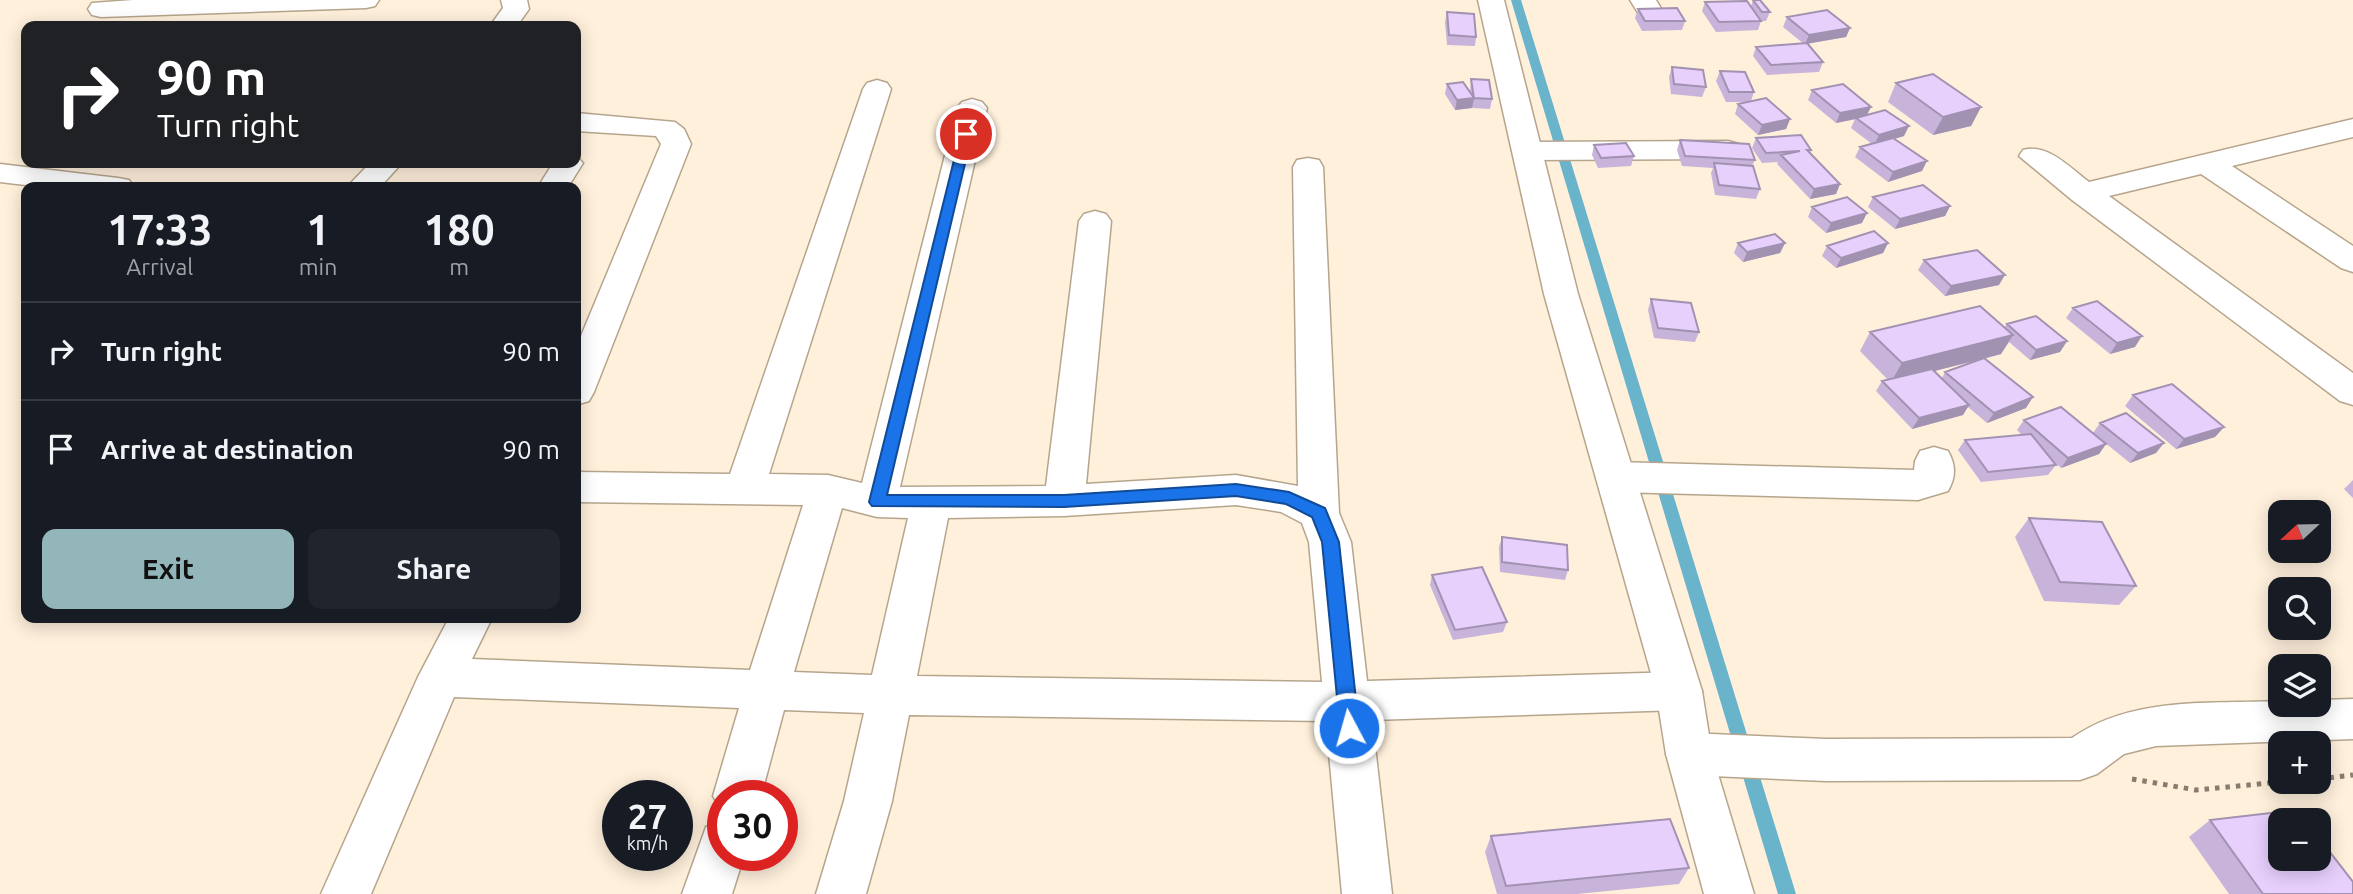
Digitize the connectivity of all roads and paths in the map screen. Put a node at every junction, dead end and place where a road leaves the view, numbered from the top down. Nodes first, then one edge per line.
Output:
1 (366, 0) edge
2 (514, 0) edge
3 (1491, 0) edge
4 (101, 9) dead end
5 (507, 21) edge
6 (877, 89) dead end
7 (972, 108) dead end
8 (584, 123) edge
9 (2353, 128) edge
10 (2316, 137) junction
11 (1748, 150) edge
12 (1551, 151) junction
13 (2034, 156) dead end
14 (2353, 160) edge
15 (2206, 163) junction
16 (1308, 167) dead end
17 (382, 168) edge
18 (0, 173) edge
19 (76, 182) edge
20 (367, 182) edge
21 (2083, 193) junction
22 (1095, 221) dead end
23 (2353, 261) edge
24 (581, 380) edge
25 (2353, 392) edge
26 (1934, 461) dead end
27 (1632, 478) junction
28 (581, 487) edge
29 (745, 489) junction
30 (828, 490) junction
31 (1064, 501) junction
32 (877, 502) junction
33 (930, 503) junction
34 (1319, 513) junction
35 (468, 623) edge
36 (440, 677) junction
37 (770, 690) junction
38 (1679, 691) junction
39 (891, 695) junction
40 (1346, 701) junction
41 (2353, 719) edge
42 (1705, 755) junction
43 (2080, 759) junction
44 (2353, 775) edge
45 (2331, 778) edge
46 (742, 780) edge
47 (2268, 783) edge
48 (714, 871) edge
49 (346, 894) edge
50 (707, 894) edge
51 (841, 894) edge
52 (1367, 894) edge
53 (1729, 894) edge

1 - 4 street
2 - 5 street
3 - 12 street
6 - 29 street
7 - 32 street
8 - 24 street
9 - 10 street
10 - 14 street
10 - 15 street
11 - 12 street
12 - 27 street
13 - 21 street
15 - 21 street
15 - 23 street
16 - 34 street
17 - 20 street
18 - 19 street
21 - 25 street
22 - 31 street
26 - 27 street
27 - 38 street
28 - 29 street
29 - 30 street
30 - 32 street
30 - 37 street
31 - 33 street
31 - 34 street
32 - 33 street
33 - 39 street
34 - 40 street
35 - 36 street
36 - 37 street
36 - 49 street
37 - 39 street
37 - 46 street
38 - 40 street
38 - 42 street
39 - 40 street
39 - 51 street
40 - 52 street
41 - 43 street
42 - 43 street
42 - 53 street
43 - 47 path
44 - 45 path
48 - 50 street

